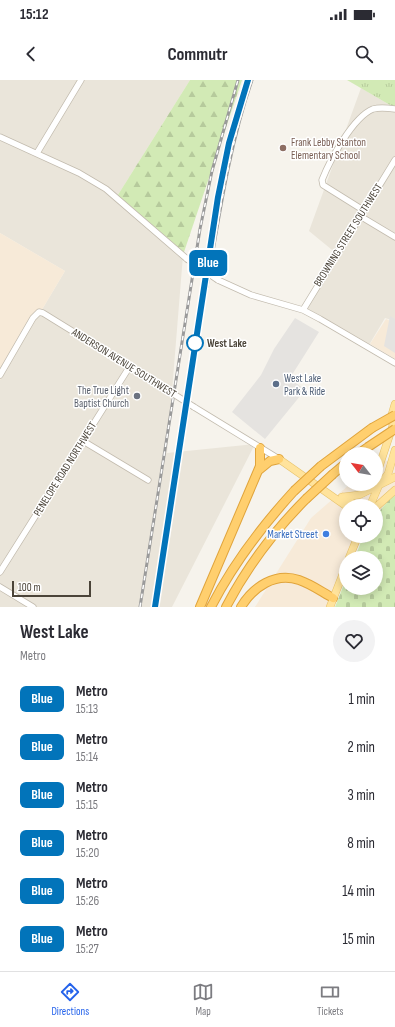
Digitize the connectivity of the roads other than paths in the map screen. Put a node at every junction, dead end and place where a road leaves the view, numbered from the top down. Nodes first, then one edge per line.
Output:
1 (80, 80) edge
2 (395, 110) edge
3 (0, 137) edge
4 (37, 153) junction
5 (395, 160) edge
6 (363, 210) junction
7 (360, 216) junction
8 (395, 237) edge
9 (303, 310) junction
10 (395, 363) edge
11 (130, 366) junction
12 (0, 375) edge
13 (395, 404) edge
14 (395, 415) edge
15 (395, 419) edge
16 (395, 429) edge
17 (82, 441) junction
18 (368, 447) edge
19 (382, 447) edge
20 (260, 448) junction
21 (395, 450) edge
22 (383, 455) edge
23 (279, 459) junction
24 (339, 469) edge
25 (258, 471) junction
26 (395, 477) edge
27 (148, 480) dead end
28 (383, 480) edge
29 (383, 483) edge
30 (395, 490) edge
31 (363, 491) edge
32 (368, 491) edge
33 (329, 493) junction
34 (360, 495) junction
35 (342, 497) junction
36 (345, 499) edge
37 (339, 501) edge
38 (383, 501) edge
39 (0, 572) edge
40 (339, 583) edge
41 (0, 587) edge
42 (333, 598) junction
43 (33, 607) edge
44 (200, 607) edge
45 (211, 607) edge
46 (226, 607) edge
47 (241, 607) edge
48 (330, 607) edge

1 - 4 street
2 - 6 street
3 - 4 street
4 - 9 street, bridge
5 - 6 street, BROWNING STREET SOUTHWEST
6 - 7 street, BROWNING STREET SOUTHWEST
7 - 8 street
7 - 9 street, BROWNING STREET SOUTHWEST
9 - 10 street
11 - 12 street, ANDERSON AVENUE SOUTHWEST
11 - 17 street, PENELOPE ROAD NORTHWEST
11 - 20 street, ANDERSON AVENUE SOUTHWEST, bridge
13 - 19 main road
14 - 45 highway, bridge
15 - 22 main road
16 - 18 highway, bridge
17 - 27 street
17 - 39 street, PENELOPE ROAD NORTHWEST
20 - 23 street, ANDERSON AVENUE SOUTHWEST
20 - 25 highway
21 - 28 main road
23 - 25 highway
23 - 33 main road, ANDERSON AVENUE SOUTHWEST
24 - 46 highway, bridge
25 - 44 highway
26 - 29 main road
30 - 38 main road
31 - 34 main road
32 - 34 main road
33 - 35 main road, ANDERSON AVENUE SOUTHWEST
33 - 37 main road, ANDERSON AVENUE SOUTHWEST
34 - 35 main road
35 - 36 main road, ANDERSON AVENUE SOUTHWEST
40 - 42 main road
41 - 43 street
42 - 47 highway
42 - 48 main road

